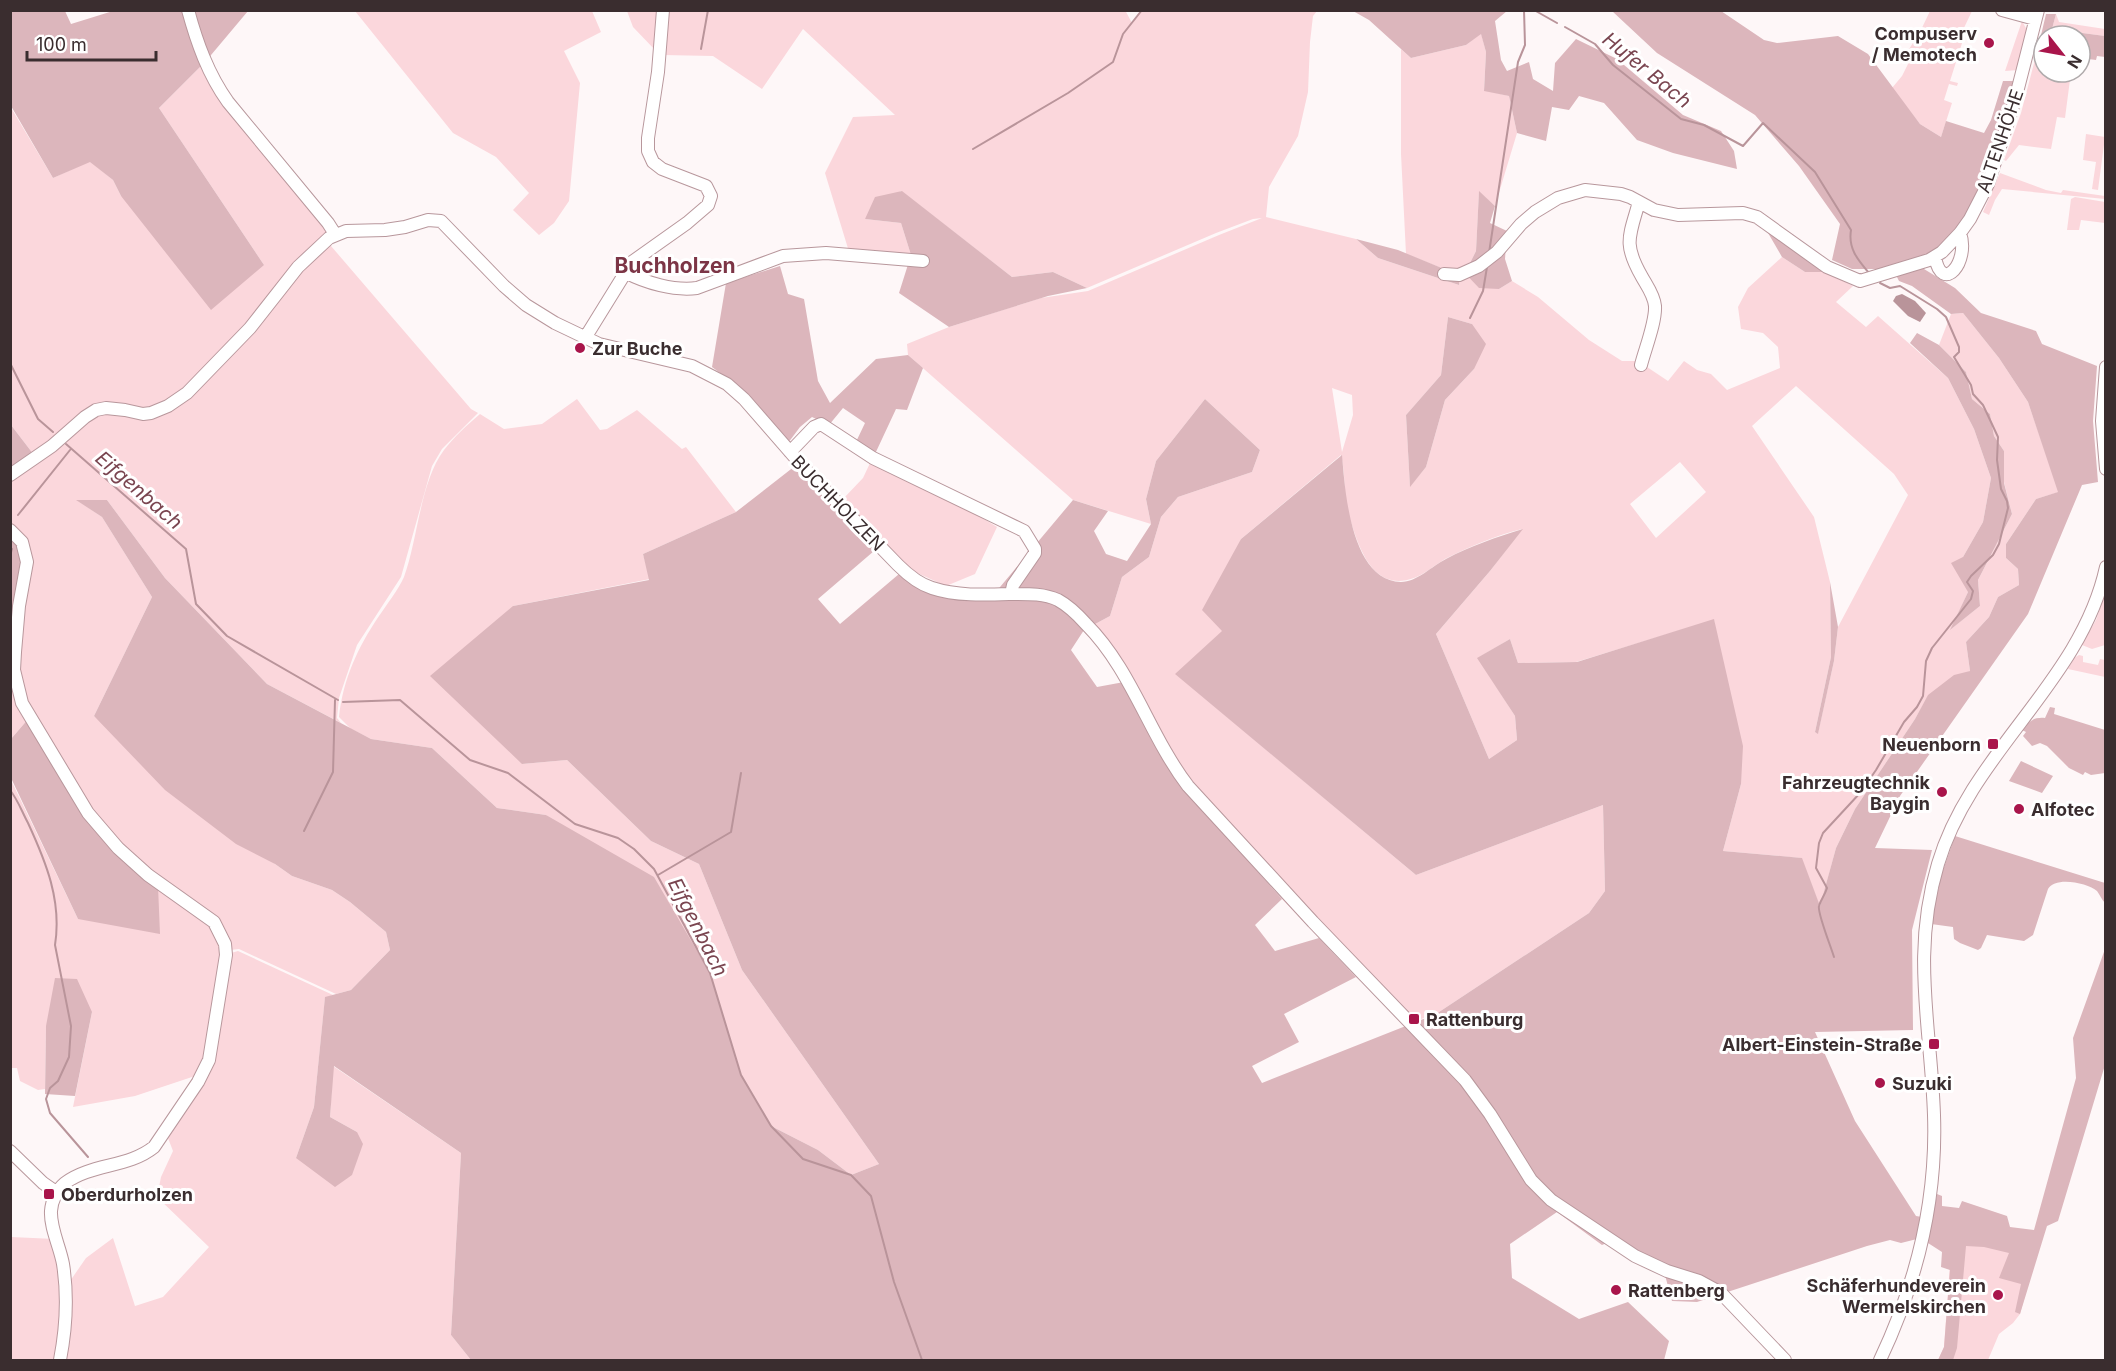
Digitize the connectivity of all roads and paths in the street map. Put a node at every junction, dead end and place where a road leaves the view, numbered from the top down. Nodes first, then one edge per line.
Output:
1 (188, 10) edge
2 (663, 10) edge
3 (2002, 10) edge
4 (2037, 15) edge
5 (1639, 202) junction
6 (1960, 233) junction
7 (335, 234) junction
8 (1935, 257) junction
9 (923, 261) dead end
10 (626, 272) junction
11 (1444, 274) dead end
12 (585, 338) junction
13 (1641, 365) dead end
14 (2106, 367) edge
15 (789, 452) junction
16 (2106, 469) edge
17 (10, 475) edge
18 (10, 530) edge
19 (2106, 567) edge
20 (1011, 594) junction
21 (10, 1150) edge
22 (56, 1192) junction
23 (60, 1360) edge
24 (1785, 1360) edge
25 (1880, 1360) edge

1 - 7 street
2 - 10 street
3 - 4 street
4 - 6 street, ALTENHÖHE
5 - 8 street, ALTENHÖHE
5 - 11 street, ALTENHÖHE
5 - 13 street
6 - 8 street, ALTENHÖHE
6 - 8 street
7 - 12 street, BUCHHOLZEN
7 - 17 street
9 - 10 street
10 - 12 street
12 - 15 street, BUCHHOLZEN
14 - 16 street
15 - 20 street, BUCHHOLZEN
15 - 20 street
18 - 22 street
19 - 25 street
20 - 24 street, BUCHHOLZEN
21 - 22 street
22 - 23 street

